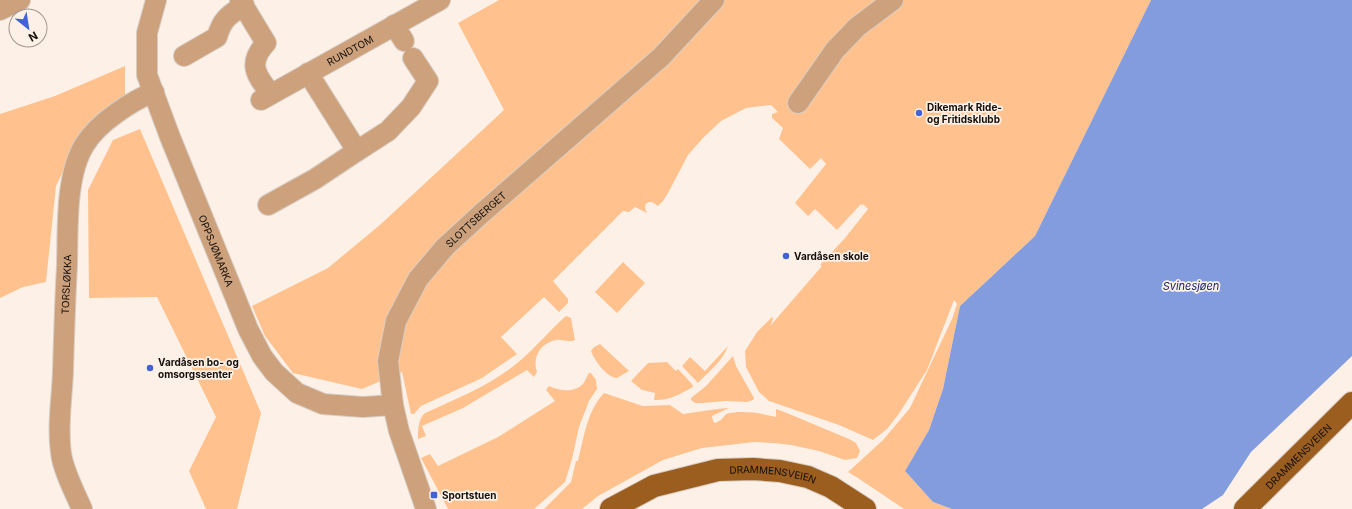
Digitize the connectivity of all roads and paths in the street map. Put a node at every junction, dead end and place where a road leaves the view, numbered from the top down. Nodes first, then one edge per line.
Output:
1 (20, 0) edge
2 (156, 0) edge
3 (440, 0) edge
4 (714, 0) edge
5 (892, 0) edge
6 (242, 3) edge
7 (419, 5) edge
8 (0, 10) edge
9 (404, 41) junction
10 (184, 56) dead end
11 (308, 73) junction
12 (154, 92) junction
13 (798, 103) dead end
14 (357, 151) junction
15 (268, 205) dead end
16 (1352, 404) edge
17 (393, 405) junction
18 (674, 482) junction
19 (82, 509) edge
20 (426, 509) edge
21 (611, 509) edge
22 (636, 509) edge
23 (865, 509) edge
24 (1245, 509) edge

1 - 8 street
2 - 12 street, OPPSJØMARKA
3 - 7 street, RUNDTOM
4 - 17 street, SLOTTSBERGET
5 - 13 street
6 - 10 street
6 - 11 street, RUNDTOM
7 - 9 street, RUNDTOM
9 - 11 street, RUNDTOM
9 - 14 street
11 - 14 street
12 - 17 street, OPPSJØMARKA
12 - 19 street, TORSLØKKA
14 - 15 street
16 - 24 main road, DRAMMENSVEIEN
17 - 20 street, SLOTTSBERGET
18 - 21 main road, DRAMMENSVEIEN
18 - 22 main road, DRAMMENSVEIEN
18 - 23 main road, DRAMMENSVEIEN

